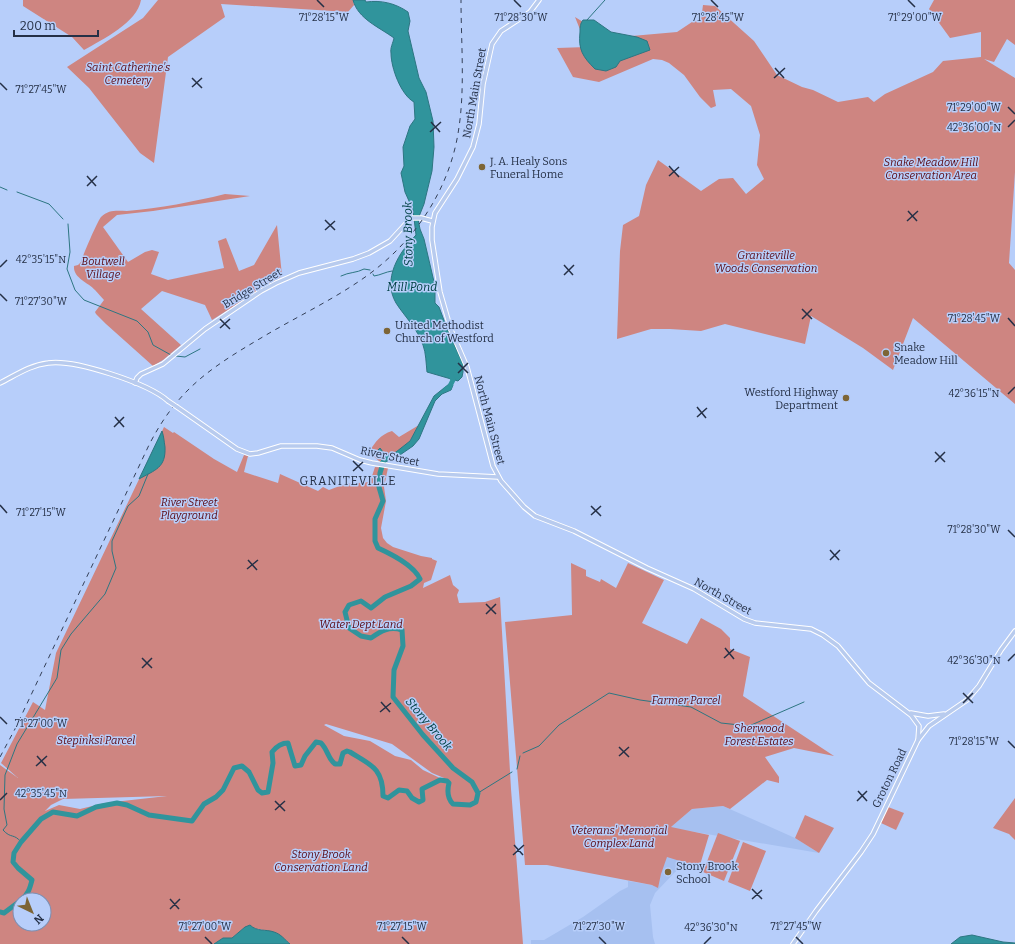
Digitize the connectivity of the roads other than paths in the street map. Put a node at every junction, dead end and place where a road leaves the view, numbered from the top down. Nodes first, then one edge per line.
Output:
1 (539, 0) edge
2 (432, 221) junction
3 (0, 383) edge
4 (135, 383) junction
5 (498, 477) junction
6 (1015, 632) edge
7 (909, 713) junction
8 (945, 714) junction
9 (918, 740) junction
10 (793, 944) edge

1 - 2 main road, North Main Street
2 - 4 main road, Bridge Street
2 - 5 main road, North Main Street
3 - 4 main road, River Street
4 - 5 main road, River Street, bridge
5 - 7 main road, North Street
6 - 8 main road, Groton Road
7 - 8 main road
7 - 9 main road, North Street
8 - 9 main road, Groton Road
9 - 10 main road, Groton Road

